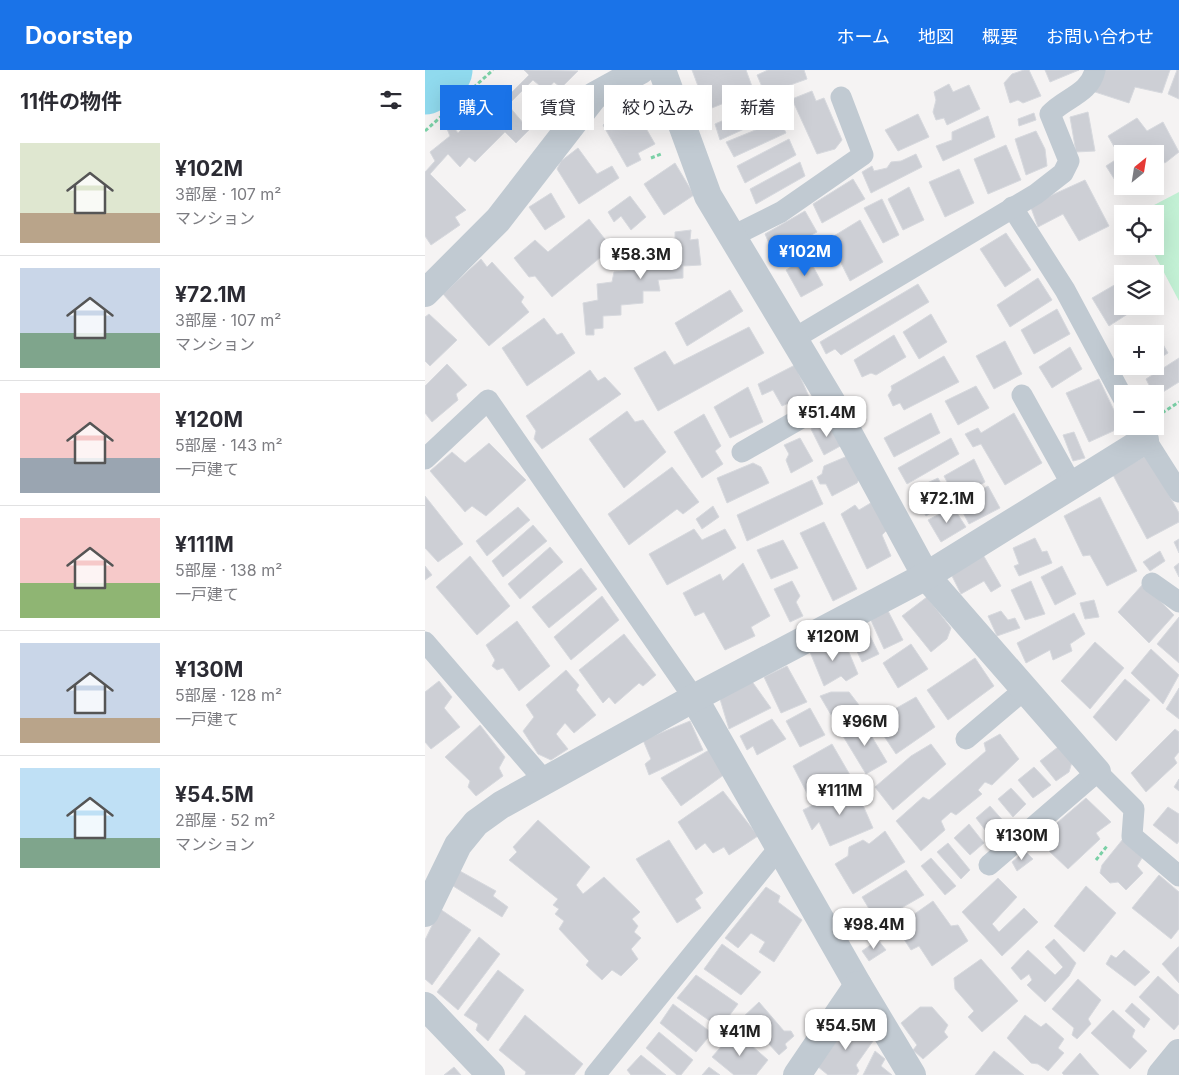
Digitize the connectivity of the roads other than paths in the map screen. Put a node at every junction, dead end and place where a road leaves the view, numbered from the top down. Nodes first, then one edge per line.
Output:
1 (641, 70) edge
2 (662, 70) edge
3 (1095, 70) edge
4 (841, 97) dead end
5 (1012, 207) junction
6 (733, 236) junction
7 (425, 293) edge
8 (795, 338) junction
9 (1116, 385) edge
10 (1022, 395) dead end
11 (831, 401) junction
12 (1137, 435) edge
13 (1150, 435) edge
14 (742, 452) dead end
15 (425, 459) edge
16 (1072, 485) junction
17 (1179, 492) edge
18 (927, 576) junction
19 (1153, 583) dead end
20 (1179, 602) edge
21 (425, 642) edge
22 (1025, 688) junction
23 (694, 698) junction
24 (966, 739) dead end
25 (1097, 772) junction
26 (544, 780) junction
27 (779, 848) junction
28 (989, 865) dead end
29 (1179, 876) edge
30 (425, 913) edge
31 (858, 985) junction
32 (425, 1006) edge
33 (1179, 1053) edge
34 (491, 1075) edge
35 (595, 1075) edge
36 (797, 1075) edge
37 (912, 1075) edge
38 (1161, 1075) edge

1 - 7 street
2 - 6 street
3 - 5 lane
4 - 6 lane
5 - 8 lane
5 - 9 lane
6 - 8 street
8 - 11 street
10 - 16 lane
11 - 14 lane
11 - 18 street
12 - 16 street
13 - 17 lane
15 - 23 lane
16 - 18 street
18 - 22 street
18 - 23 street
19 - 20 lane
21 - 26 lane
22 - 24 lane
22 - 25 street
23 - 26 street
23 - 27 street
25 - 28 lane
25 - 29 lane
26 - 30 street
27 - 31 street
27 - 35 lane
31 - 36 street
31 - 37 street
32 - 34 street
33 - 38 street

